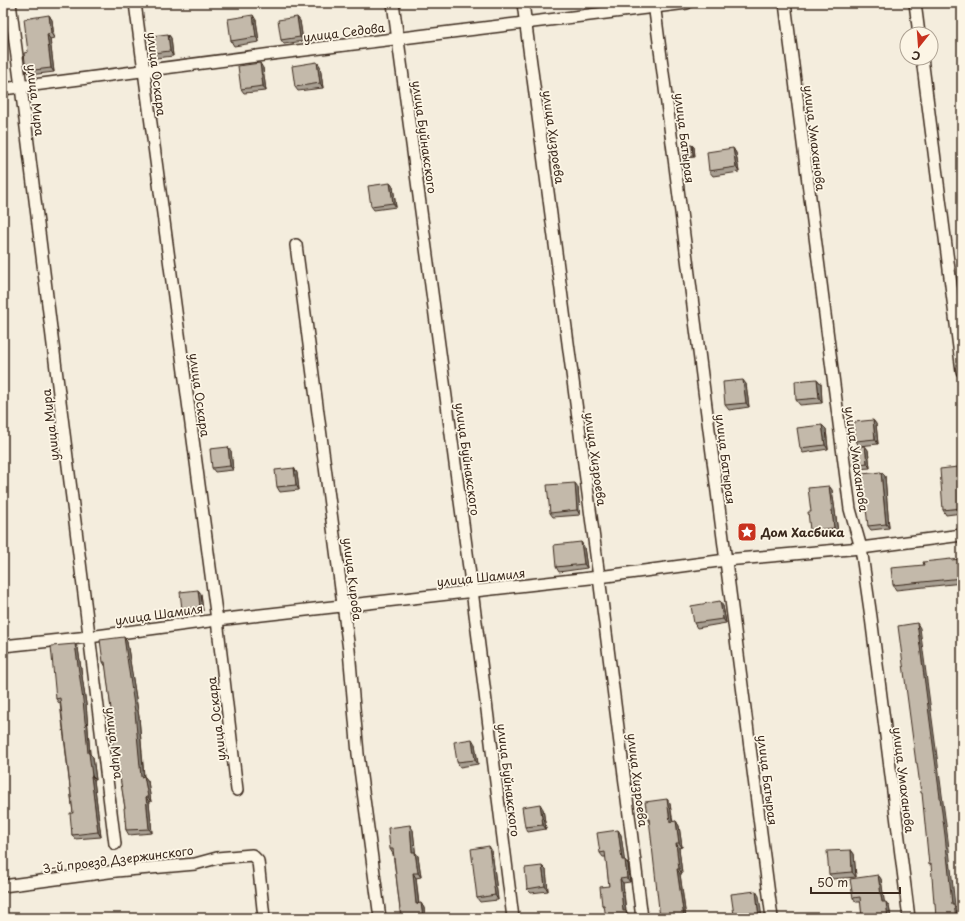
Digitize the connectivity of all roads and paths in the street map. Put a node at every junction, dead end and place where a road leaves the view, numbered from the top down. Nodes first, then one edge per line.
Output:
1 (10, 3) edge
2 (135, 3) edge
3 (393, 3) edge
4 (523, 3) edge
5 (687, 3) edge
6 (785, 3) edge
7 (915, 3) edge
8 (655, 5) edge
9 (526, 23) junction
10 (918, 26) edge
11 (398, 39) junction
12 (923, 66) edge
13 (144, 71) junction
14 (21, 87) junction
15 (3, 89) edge
16 (296, 245) dead end
17 (962, 371) edge
18 (962, 535) edge
19 (861, 548) junction
20 (726, 560) junction
21 (599, 577) junction
22 (472, 590) junction
23 (343, 606) junction
24 (217, 620) junction
25 (89, 637) junction
26 (3, 646) edge
27 (237, 790) dead end
28 (115, 844) dead end
29 (3, 886) edge
30 (264, 918) edge
31 (380, 918) edge
32 (513, 918) edge
33 (642, 918) edge
34 (772, 918) edge
35 (909, 918) edge

1 - 14 street, улица Мира
2 - 13 street, улица Оскара
3 - 11 street, улица Буйнакского
4 - 9 street, улица Хизроева
5 - 8 street, улица Седова
6 - 19 street, улица Умаханова
7 - 10 street
8 - 9 street, улица Седова
8 - 20 street, улица Батырая
9 - 11 street, улица Седова
9 - 21 street, улица Хизроева
11 - 13 street, улица Седова
11 - 22 street, улица Буйнакского
12 - 17 street
13 - 14 street, улица Седова
13 - 24 street, улица Оскара
14 - 15 street, улица Седова
14 - 25 street, улица Мира
16 - 23 street, улица Кирова
18 - 19 street, улица Шамиля
19 - 20 street, улица Шамиля
19 - 35 street, улица Умаханова
20 - 21 street, улица Шамиля
20 - 34 street, улица Батырая
21 - 22 street, улица Шамиля
21 - 33 street, улица Хизроева
22 - 23 street, улица Шамиля
22 - 32 street, улица Буйнакского
23 - 24 street, улица Шамиля
23 - 31 street, улица Кирова
24 - 25 street, улица Шамиля
24 - 27 street, улица Оскара
25 - 26 street, улица Шамиля
25 - 28 street, улица Мира
29 - 30 street, 3-й проезд Дзержинского

